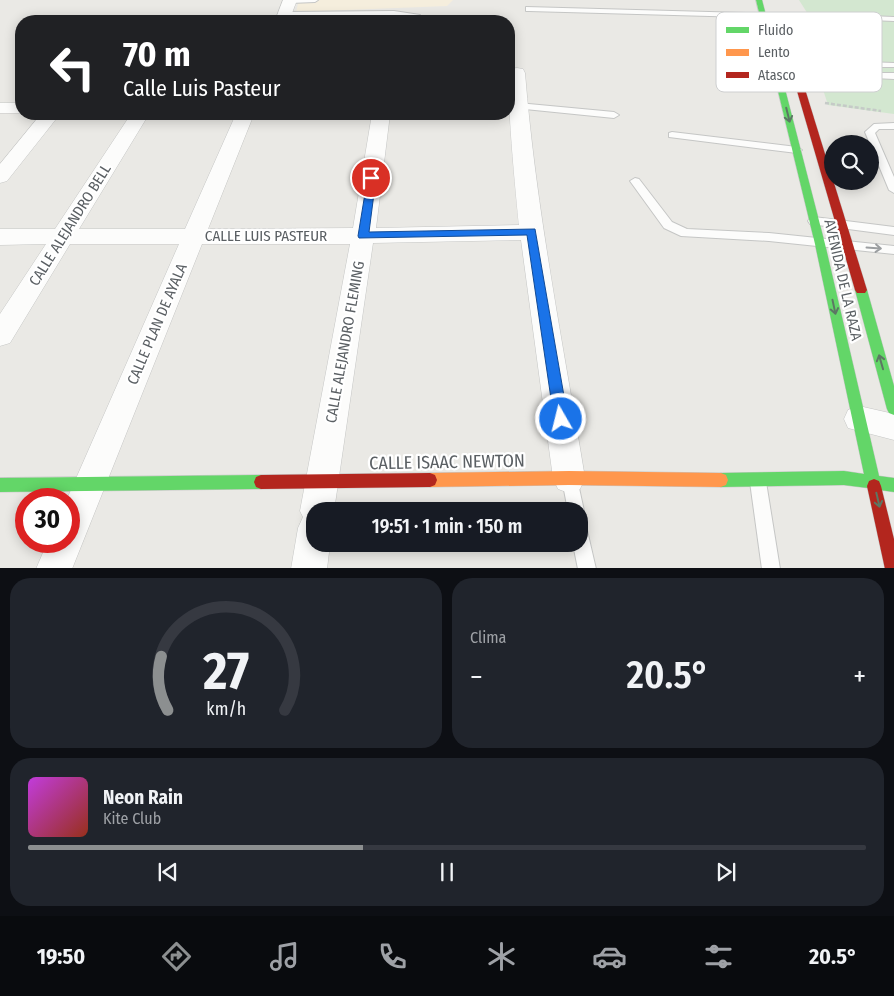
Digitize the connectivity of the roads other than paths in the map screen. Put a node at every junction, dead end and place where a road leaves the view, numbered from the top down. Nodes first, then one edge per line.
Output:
1 (315, 0) edge
2 (739, 6) dead end
3 (761, 8) edge
4 (287, 9) edge
5 (529, 9) dead end
6 (323, 13) joint
7 (412, 15) edge
8 (517, 73) dead end
9 (782, 92) edge
10 (802, 92) edge
11 (515, 95) edge
12 (515, 106) edge
13 (0, 108) edge
14 (15, 108) edge
15 (515, 113) edge
16 (614, 116) dead end
17 (46, 120) edge
18 (136, 120) edge
19 (243, 120) edge
20 (380, 120) edge
21 (894, 126) edge
22 (672, 134) dead end
23 (797, 150) junction
24 (0, 178) edge
25 (634, 181) dead end
26 (894, 190) edge
27 (814, 221) junction
28 (843, 225) junction
29 (894, 231) edge
30 (531, 232) junction
31 (195, 236) junction
32 (363, 236) junction
33 (0, 237) edge
34 (62, 237) junction
35 (820, 244) junction
36 (849, 246) junction
37 (894, 250) edge
38 (0, 336) edge
39 (894, 409) edge
40 (859, 419) junction
41 (894, 427) edge
42 (570, 478) junction
43 (322, 481) junction
44 (757, 481) junction
45 (873, 481) junction
46 (90, 484) junction
47 (0, 485) edge
48 (894, 485) edge
49 (318, 502) edge
50 (574, 502) edge
51 (80, 508) edge
52 (311, 552) edge
53 (584, 552) edge
54 (61, 553) edge
55 (54, 568) edge
56 (309, 568) edge
57 (587, 568) edge
58 (771, 568) edge
59 (893, 568) edge

1 - 4 lane
2 - 3 lane
3 - 5 lane
4 - 6 lane
6 - 7 lane
8 - 11 street
9 -> 23 main road, AVENIDA DE LA RAZA
10 - 28 main road, AVENIDA DE LA RAZA
12 - 16 lane
13 - 14 street
15 - 30 street
17 - 24 street
18 - 34 street, CALLE ALEJANDRO BELL
19 - 31 street, CALLE PLAN DE AYALA
20 - 32 street, CALLE ALEJANDRO FLEMING
21 - 26 lane
22 - 23 lane
23 - 27 main road, AVENIDA DE LA RAZA
25 - 35 lane
27 - 28 lane
27 - 35 main road, AVENIDA DE LA RAZA
28 - 29 lane
28 - 36 main road, AVENIDA DE LA RAZA
30 - 32 street, CALLE LUIS PASTEUR
30 - 42 street
31 - 32 street, CALLE LUIS PASTEUR
31 - 34 street, CALLE LUIS PASTEUR
31 - 46 street, CALLE PLAN DE AYALA
32 - 43 street, CALLE ALEJANDRO FLEMING
33 - 34 street, CALLE LUIS PASTEUR
34 - 38 street, CALLE ALEJANDRO BELL
35 - 36 lane
35 -> 40 main road, AVENIDA DE LA RAZA
36 -> 37 lane
39 -> 36 main road, AVENIDA DE LA RAZA
40 - 41 street
40 - 45 main road, AVENIDA DE LA RAZA
42 - 43 main road, CALLE ISAAC NEWTON
42 - 44 main road, CALLE ISAAC NEWTON
42 - 50 lane
43 - 46 main road, CALLE ISAAC NEWTON
43 - 49 street, CALLE ALEJANDRO FLEMING
44 - 45 main road, CALLE ISAAC NEWTON
44 - 58 lane
45 - 48 main road, CALLE ISAAC NEWTON
45 -> 59 main road, AVENIDA DE LA RAZA
46 - 47 main road, CALLE ISAAC NEWTON
46 - 51 street, CALLE PLAN DE AYALA
52 - 56 street
53 - 57 lane
54 - 55 street

